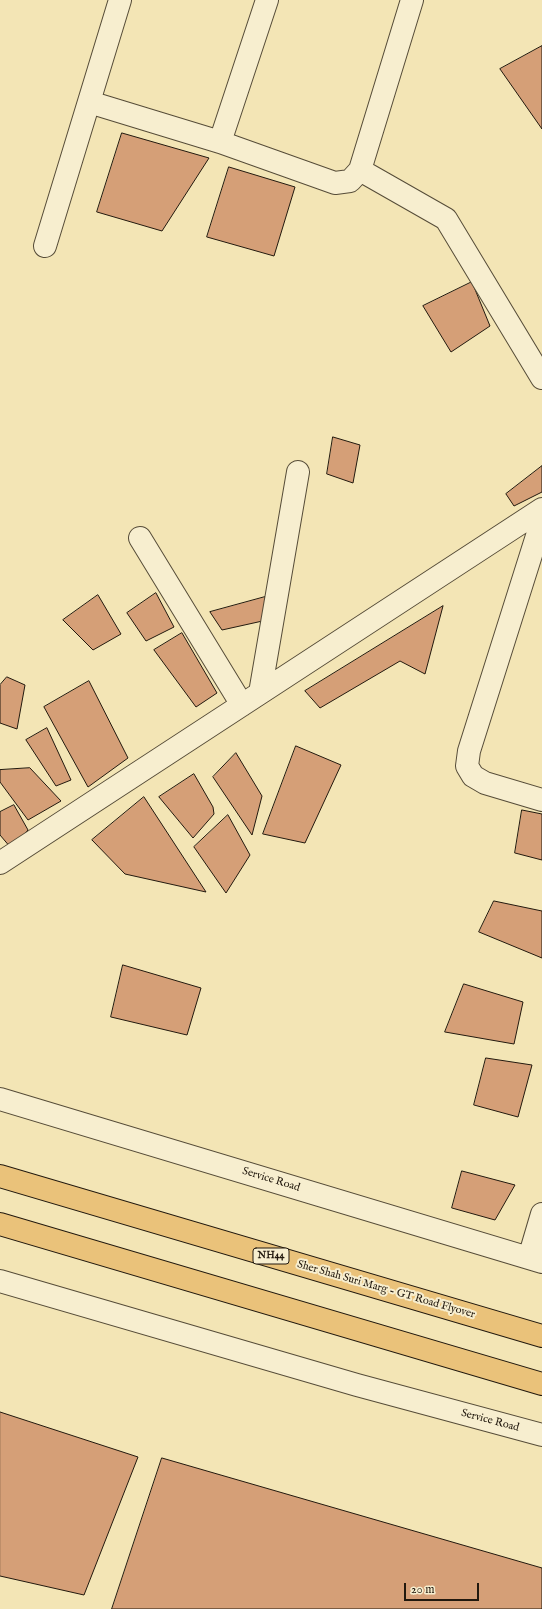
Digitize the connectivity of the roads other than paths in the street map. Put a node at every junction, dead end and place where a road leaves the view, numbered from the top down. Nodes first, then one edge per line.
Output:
1 (120, 0) edge
2 (266, 0) edge
3 (412, 0) edge
4 (89, 102) junction
5 (220, 142) junction
6 (360, 170) junction
7 (45, 246) dead end
8 (542, 378) edge
9 (298, 472) dead end
10 (542, 509) edge
11 (542, 520) edge
12 (140, 538) dead end
13 (260, 693) junction
14 (242, 705) junction
15 (542, 800) edge
16 (0, 863) edge
17 (0, 1099) edge
18 (0, 1176) edge
19 (542, 1214) edge
20 (0, 1224) edge
21 (535, 1260) edge
22 (0, 1281) edge
23 (542, 1336) edge
24 (542, 1384) edge
25 (542, 1435) edge

1 - 4 street
2 - 5 street
3 - 6 street
4 - 5 street
4 - 7 street
5 - 6 street
6 - 8 street
9 - 13 street
10 - 13 street
11 - 15 street
12 - 14 street
13 - 14 street
14 - 16 street
17 - 21 street, Service Road
18 - 23 highway, Sher Shah Suri Marg - GT Road Flyover / NH44
19 - 21 street
20 - 24 highway
22 - 25 street, Service Road

